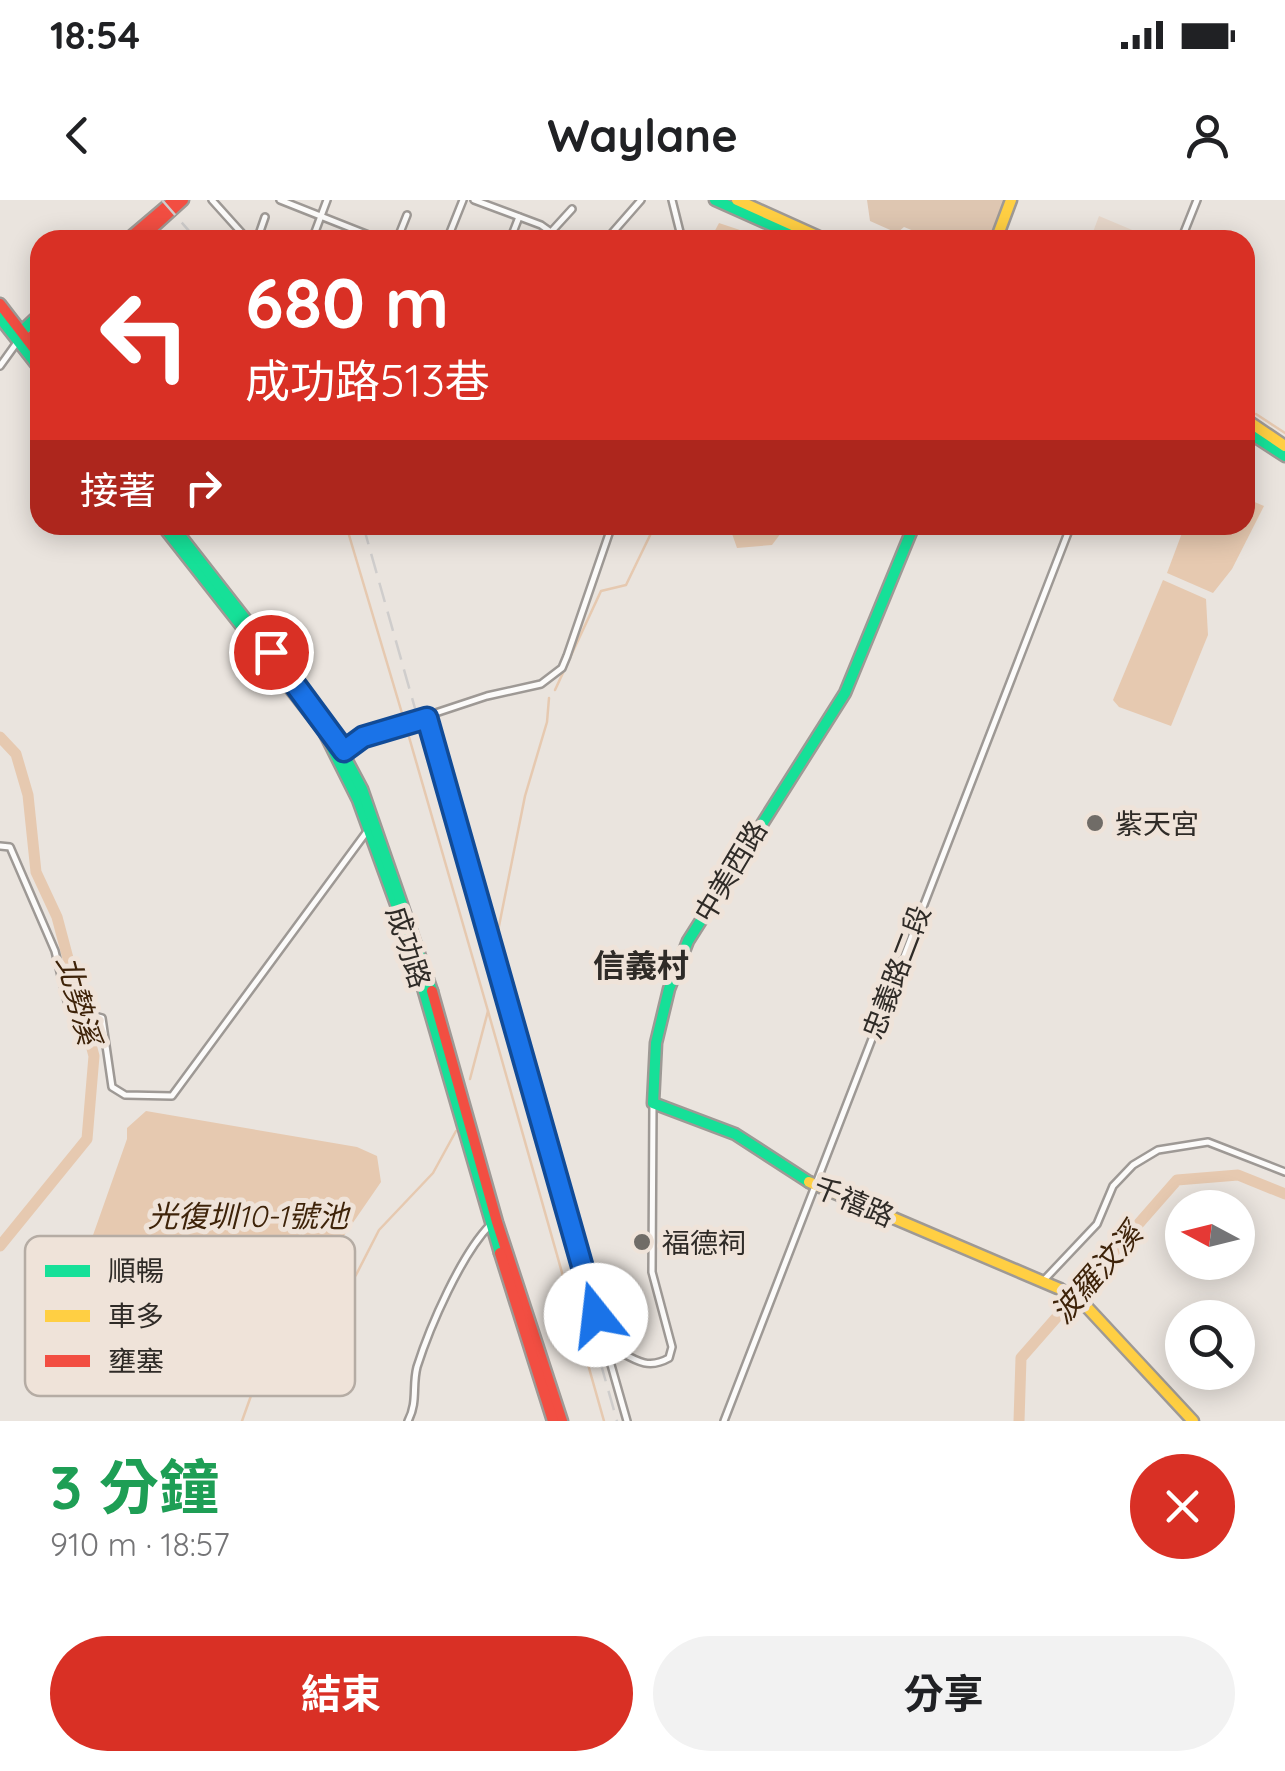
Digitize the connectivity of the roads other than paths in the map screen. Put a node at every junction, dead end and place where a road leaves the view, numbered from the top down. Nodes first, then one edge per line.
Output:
1 (174, 200) edge
2 (182, 200) edge
3 (212, 200) edge
4 (280, 200) edge
5 (327, 200) edge
6 (462, 200) edge
7 (474, 200) edge
8 (642, 200) edge
9 (672, 200) edge
10 (715, 200) edge
11 (737, 200) edge
12 (1011, 200) edge
13 (1197, 200) edge
14 (572, 208) dead end
15 (408, 215) dead end
16 (321, 216) junction
17 (265, 217) dead end
18 (520, 217) junction
19 (139, 230) edge
20 (150, 230) edge
21 (239, 230) edge
22 (260, 230) edge
23 (316, 230) edge
24 (355, 230) edge
25 (401, 230) edge
26 (451, 230) edge
27 (514, 230) edge
28 (548, 230) edge
29 (554, 230) edge
30 (615, 230) edge
31 (680, 230) edge
32 (782, 230) edge
33 (804, 230) edge
34 (1000, 230) edge
35 (1185, 230) edge
36 (0, 304) edge
37 (0, 318) edge
38 (30, 327) edge
39 (30, 334) edge
40 (22, 338) junction
41 (30, 346) edge
42 (30, 352) edge
43 (0, 366) edge
44 (1255, 426) edge
45 (1255, 436) edge
46 (1285, 446) edge
47 (1285, 456) edge
48 (170, 535) edge
49 (179, 535) edge
50 (609, 535) edge
51 (910, 535) edge
52 (1068, 535) edge
53 (427, 718) junction
54 (341, 752) junction
55 (372, 828) junction
56 (0, 846) edge
57 (654, 1103) junction
58 (1285, 1172) edge
59 (813, 1184) junction
60 (494, 1222) junction
61 (1044, 1280) junction
62 (607, 1352) junction
63 (408, 1421) edge
64 (553, 1421) edge
65 (562, 1421) edge
66 (627, 1421) edge
67 (724, 1421) edge
68 (1194, 1421) edge

1 - 19 street
2 - 20 street
3 - 21 street
4 - 16 street
5 - 16 street
6 - 26 street
7 - 18 street
8 - 30 street
9 - 31 street
10 - 32 street
11 - 33 street
12 - 34 street
13 - 35 street
14 - 29 street
15 - 25 street
16 - 23 street
16 - 24 street
17 - 22 street
18 - 27 street
18 - 28 street
36 - 40 street
37 - 40 street
38 - 40 street
39 - 40 street
40 - 41 street
40 - 42 street
40 - 43 street
44 - 46 street
45 - 47 street
48 - 54 street, 成功路
49 - 54 street, 成功路
50 - 53 street
51 - 57 street, 中美西路
52 - 59 street, 忠義路二段
53 - 54 street
53 - 62 street
54 - 55 street, 成功路
55 - 56 street
55 - 60 street, 成功路
57 - 59 street, 千禧路
57 - 62 street, 中美西路
58 - 61 street
59 - 61 street, 千禧路
59 - 67 street, 忠義路二段
60 - 63 street
60 - 64 street, 成功路
60 - 65 street, 成功路
61 - 68 street, 千禧路
62 - 66 street

